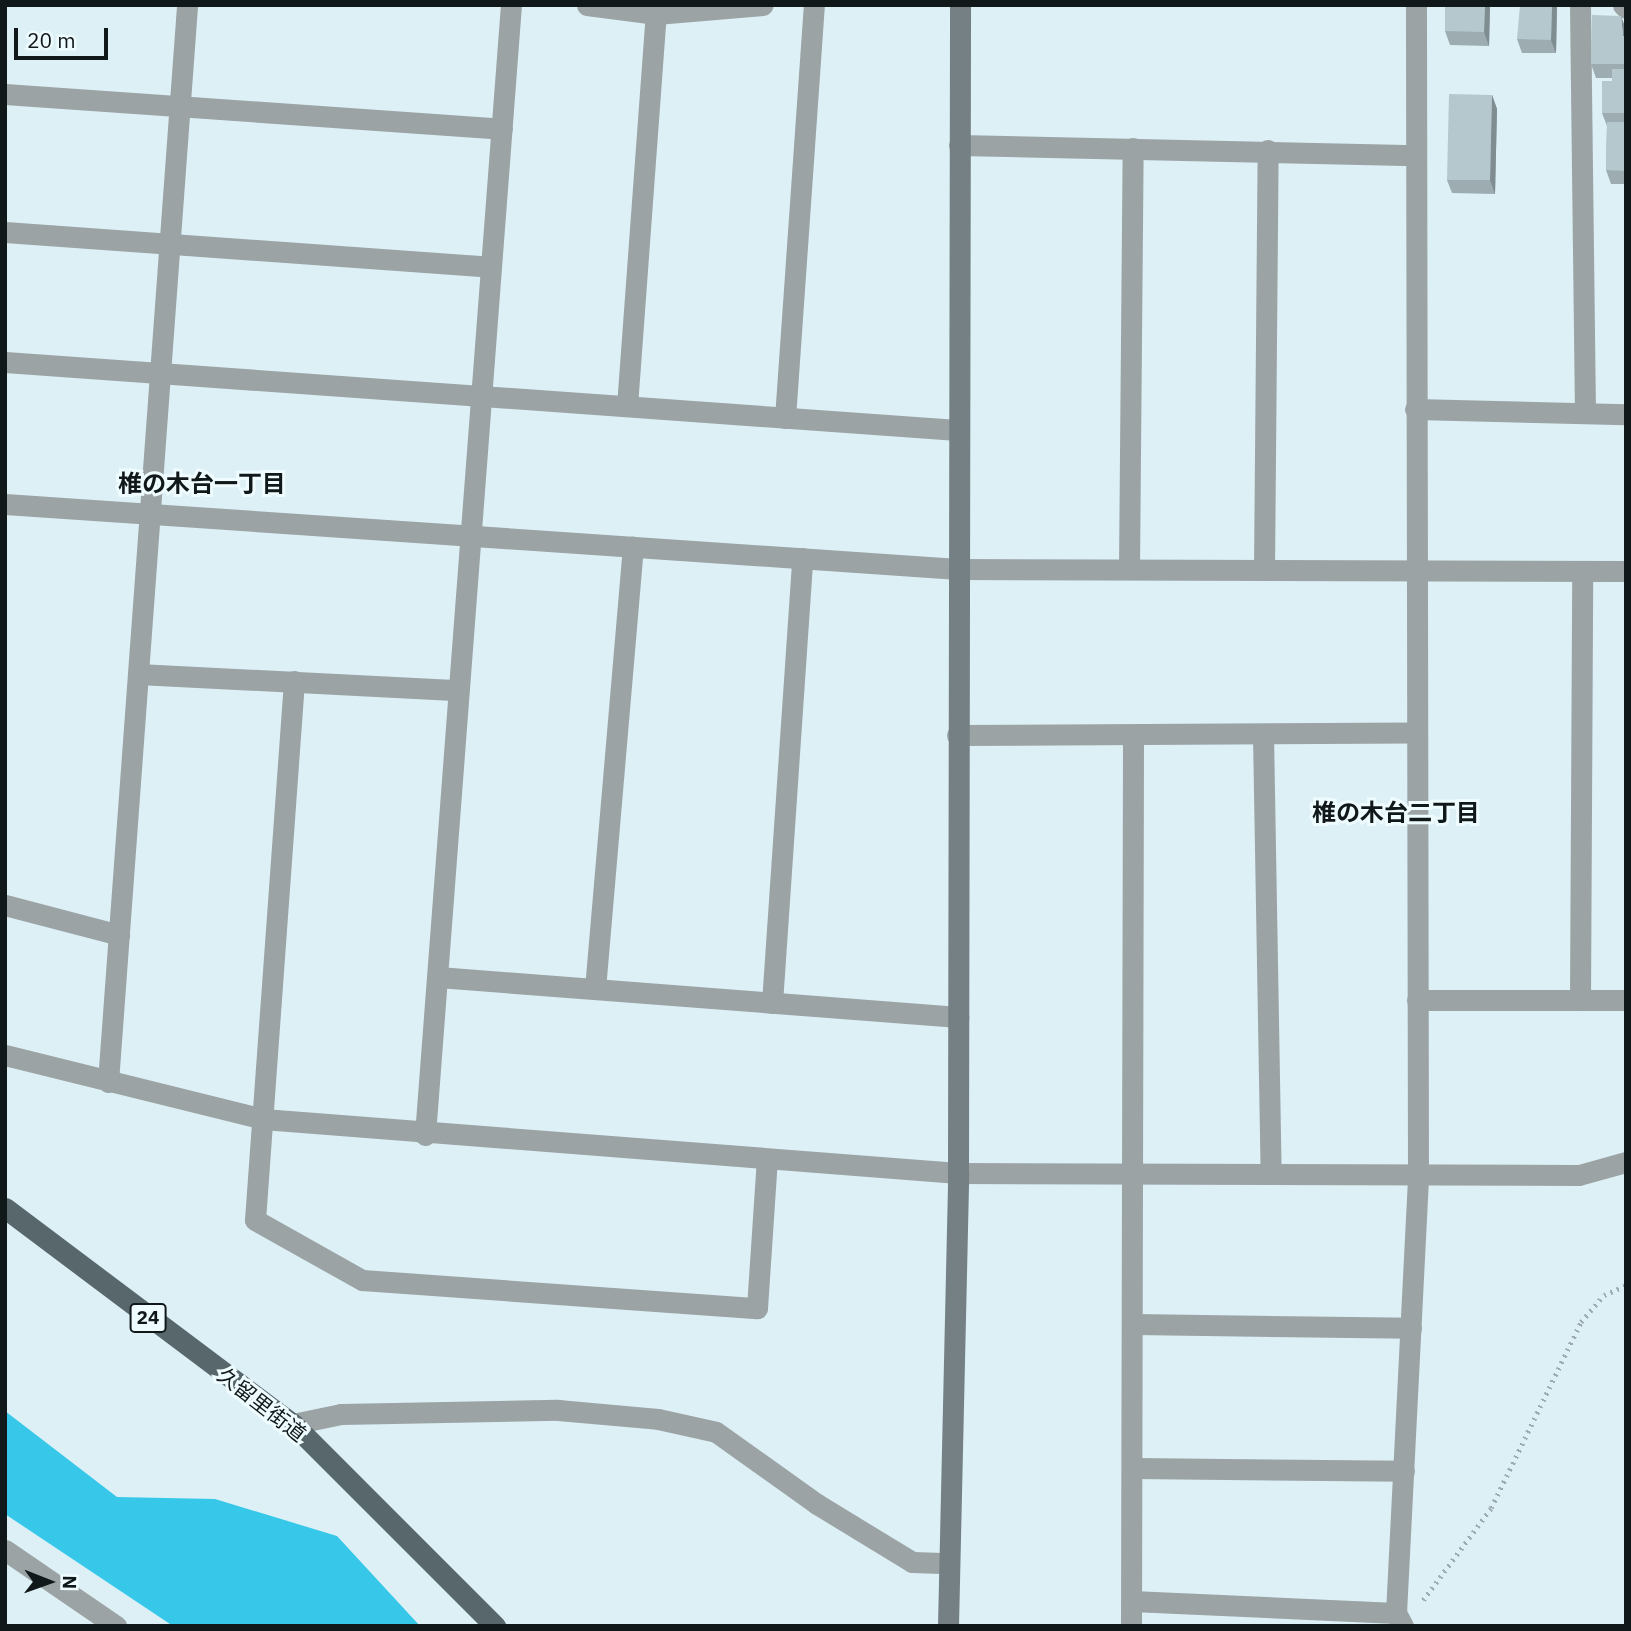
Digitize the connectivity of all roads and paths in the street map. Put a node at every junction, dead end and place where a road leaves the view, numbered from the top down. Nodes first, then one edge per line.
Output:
1 (187, 5) edge
2 (511, 5) edge
3 (587, 5) edge
4 (763, 5) edge
5 (814, 5) edge
6 (960, 5) edge
7 (1416, 5) edge
8 (1580, 5) edge
9 (656, 14) junction
10 (5, 94) edge
11 (180, 106) junction
12 (502, 129) junction
13 (959, 145) junction
14 (1133, 148) junction
15 (1268, 150) junction
16 (1416, 155) junction
17 (5, 232) edge
18 (170, 244) junction
19 (491, 267) junction
20 (5, 362) edge
21 (160, 373) junction
22 (482, 396) junction
23 (627, 406) junction
24 (1415, 410) junction
25 (1585, 413) junction
26 (1626, 414) edge
27 (785, 418) junction
28 (958, 430) junction
29 (5, 505) edge
30 (149, 514) junction
31 (471, 536) junction
32 (633, 547) junction
33 (802, 558) junction
34 (958, 569) junction
35 (1129, 569) junction
36 (1264, 570) junction
37 (1414, 570) junction
38 (1582, 571) junction
39 (1626, 571) edge
40 (138, 674) junction
41 (294, 681) junction
42 (459, 690) junction
43 (1415, 733) junction
44 (1133, 734) junction
45 (1263, 734) junction
46 (957, 735) junction
47 (5, 905) edge
48 (119, 935) junction
49 (438, 977) junction
50 (594, 989) junction
51 (1417, 1000) junction
52 (1580, 1000) junction
53 (1626, 1000) edge
54 (772, 1003) junction
55 (958, 1017) junction
56 (5, 1055) edge
57 (108, 1082) junction
58 (263, 1119) junction
59 (425, 1135) junction
60 (767, 1159) junction
61 (1626, 1162) edge
62 (1135, 1171) junction
63 (958, 1173) junction
64 (1271, 1173) junction
65 (1418, 1174) junction
66 (5, 1208) edge
67 (1626, 1285) edge
68 (1134, 1324) junction
69 (1411, 1328) junction
70 (293, 1424) junction
71 (1133, 1468) junction
72 (1404, 1471) junction
73 (5, 1550) edge
74 (949, 1563) junction
75 (1132, 1601) junction
76 (1419, 1604) dead end
77 (1400, 1619) edge
78 (116, 1626) edge
79 (495, 1626) edge
80 (948, 1626) edge
81 (1131, 1626) edge

1 - 11 street
2 - 12 street
3 - 9 street
4 - 9 street
5 - 27 street
6 - 13 street
7 - 16 street
8 - 25 street
9 - 23 street
10 - 11 street
11 - 12 street
11 - 18 street
12 - 19 street
13 - 14 street
13 - 28 street
14 - 15 street
14 - 35 street
15 - 16 street
15 - 36 street
16 - 24 street
17 - 18 street
18 - 19 street
18 - 21 street
19 - 22 street
20 - 21 street
21 - 22 street
21 - 30 street
22 - 23 street
22 - 31 street
23 - 27 street
24 - 25 street
24 - 37 street
25 - 26 street
27 - 28 street
28 - 34 street
29 - 30 street
30 - 31 street
30 - 40 street
31 - 32 street
31 - 42 street
32 - 33 street
32 - 50 street
33 - 34 street
33 - 54 street
34 - 35 street
34 - 46 street
35 - 36 street
36 - 37 street
37 - 38 street
37 - 43 street
38 - 39 street
38 - 52 street
40 - 41 street
40 - 48 street
41 - 42 street
41 - 58 street
42 - 49 street
43 - 45 street
43 - 51 street
44 - 45 street
44 - 46 street
44 - 62 street
45 - 64 street
46 - 55 street
47 - 48 street
48 - 57 street
49 - 50 street
49 - 59 street
50 - 54 street
51 - 52 street
51 - 65 street
52 - 53 street
54 - 55 street
55 - 63 street
56 - 57 street
57 - 58 street
58 - 59 street
58 - 60 street
59 - 60 street
60 - 63 street
61 - 65 street
62 - 63 street
62 - 64 street
62 - 68 street
63 - 74 street
64 - 65 street
65 - 69 street
66 - 70 main road, 久留里街道 / 24
67 - 76 path
68 - 69 street
68 - 71 street
69 - 72 street
70 - 74 street
70 - 79 main road, 久留里街道 / 24
71 - 72 street
71 - 75 street
72 - 77 street
73 - 78 street
74 - 80 street
75 - 77 street
75 - 81 street

